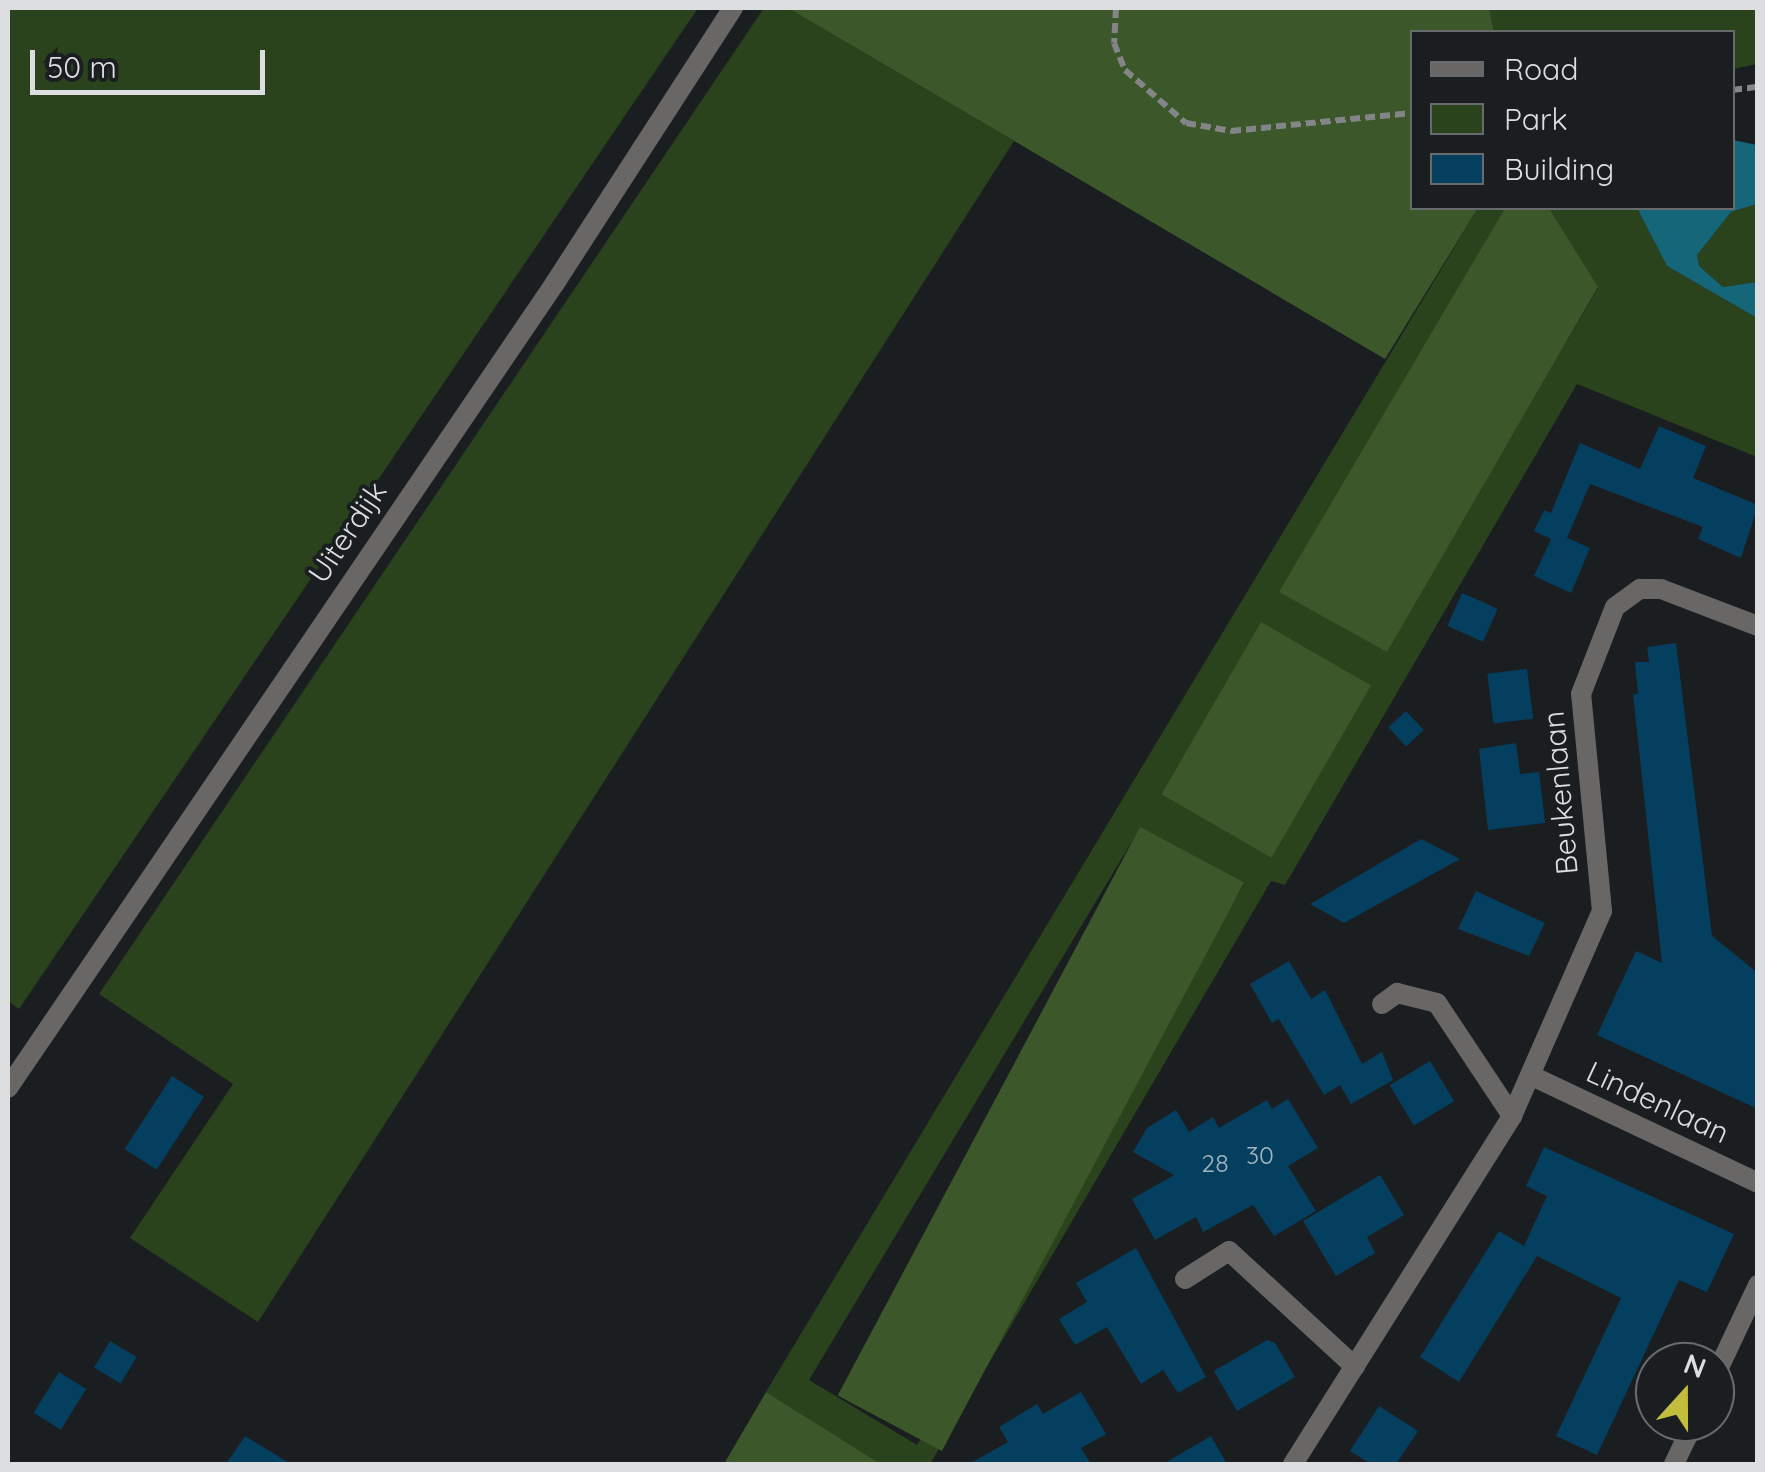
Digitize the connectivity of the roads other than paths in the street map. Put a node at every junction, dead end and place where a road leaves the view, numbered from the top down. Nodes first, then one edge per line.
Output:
1 (733, 8) edge
2 (1758, 626) edge
3 (1382, 1004) dead end
4 (1532, 1076) junction
5 (8, 1088) edge
6 (1512, 1116) junction
7 (1758, 1183) edge
8 (1185, 1279) dead end
9 (1758, 1285) edge
10 (1731, 1342) edge
11 (1354, 1366) junction
12 (1293, 1464) edge

1 - 5 street, Uiterdijk
2 - 4 street, Beukenlaan
3 - 6 street
4 - 6 street, Beukenlaan
4 - 7 street, Lindenlaan
6 - 11 street, Beukenlaan
8 - 11 street
9 - 10 street
11 - 12 street, Beukenlaan

